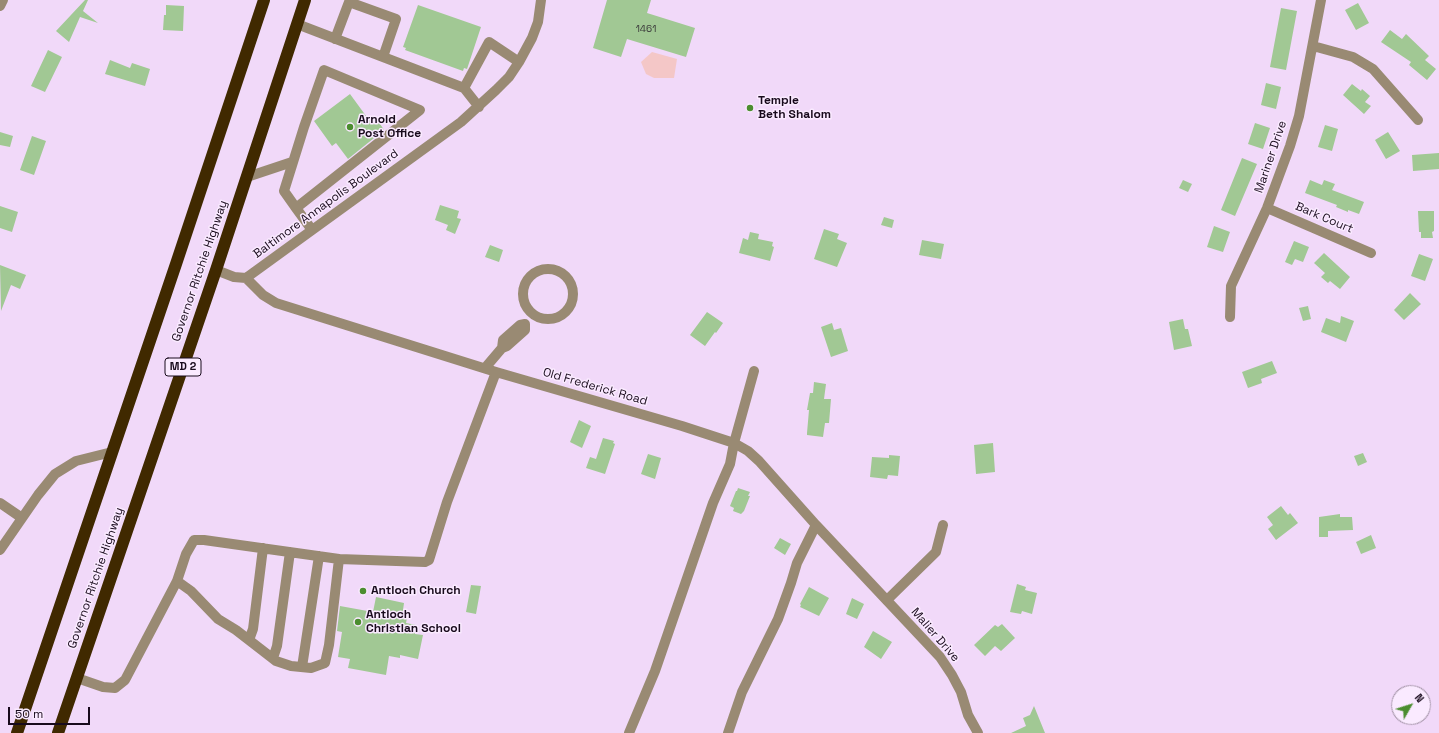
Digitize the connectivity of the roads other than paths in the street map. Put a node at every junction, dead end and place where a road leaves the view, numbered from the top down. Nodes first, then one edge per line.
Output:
1 (3, 0) edge
2 (264, 0) edge
3 (305, 0) edge
4 (541, 0) edge
5 (1322, 0) edge
6 (0, 6) edge
7 (297, 24) junction
8 (335, 39) junction
9 (1313, 46) junction
10 (383, 57) junction
11 (520, 62) junction
12 (464, 88) junction
13 (479, 107) junction
14 (1418, 120) dead end
15 (292, 162) junction
16 (247, 177) junction
17 (296, 208) junction
18 (1267, 208) junction
19 (312, 230) junction
20 (1371, 253) dead end
21 (216, 270) junction
22 (246, 278) junction
23 (534, 314) junction
24 (1230, 317) dead end
25 (485, 368) junction
26 (754, 371) dead end
27 (496, 372) junction
28 (734, 443) junction
29 (112, 452) junction
30 (0, 503) edge
31 (22, 518) junction
32 (816, 525) junction
33 (943, 525) dead end
34 (264, 548) junction
35 (0, 550) edge
36 (290, 552) junction
37 (319, 556) junction
38 (339, 559) junction
39 (177, 581) junction
40 (887, 600) junction
41 (249, 640) junction
42 (273, 658) junction
43 (302, 667) junction
44 (77, 678) junction
45 (17, 733) edge
46 (58, 733) edge
47 (630, 733) edge
48 (728, 733) edge
49 (978, 733) edge

1 - 6 street
2 - 29 highway, Governor Ritchie Highway
3 - 7 highway, Governor Ritchie Highway / MD 2
4 - 11 street, Baltimore Annapolis Boulevard
5 - 9 street, Mariner Drive
7 - 8 street
7 - 16 highway, Governor Ritchie Highway / MD 2
8 - 10 street
8 - 10 street
9 - 14 street
9 - 18 street, Mariner Drive
10 - 12 street
11 - 12 street
11 - 13 street, Baltimore Annapolis Boulevard
12 - 13 street
13 - 19 street, Baltimore Annapolis Boulevard
15 - 16 street
15 - 17 street
15 - 17 street
16 - 21 highway, Governor Ritchie Highway / MD 2
17 - 19 street
18 - 20 street, Bark Court
18 - 24 street, Mariner Drive
19 - 22 street, Baltimore Annapolis Boulevard
21 - 22 street
21 - 44 highway, Governor Ritchie Highway / MD 2
22 - 25 street, Old Frederick Road
23 - 23 street
23 - 25 street
25 - 27 street, Old Frederick Road
26 - 28 street
27 - 28 street, Old Frederick Road
27 - 38 street
28 - 32 street, Old Frederick Road
28 - 47 street
29 - 31 street
29 - 45 highway, Governor Ritchie Highway
30 - 31 street
31 - 35 street
32 - 40 street, Old Frederick Road
32 - 48 street
33 - 40 street
34 - 36 street
34 - 39 street
34 - 41 street
36 - 37 street
36 - 42 street
37 - 38 street
37 - 43 street
38 - 43 street
39 - 41 street
39 - 44 street
40 - 49 street, Malier Drive
41 - 42 street
42 - 43 street
44 - 46 highway, Governor Ritchie Highway / MD 2

